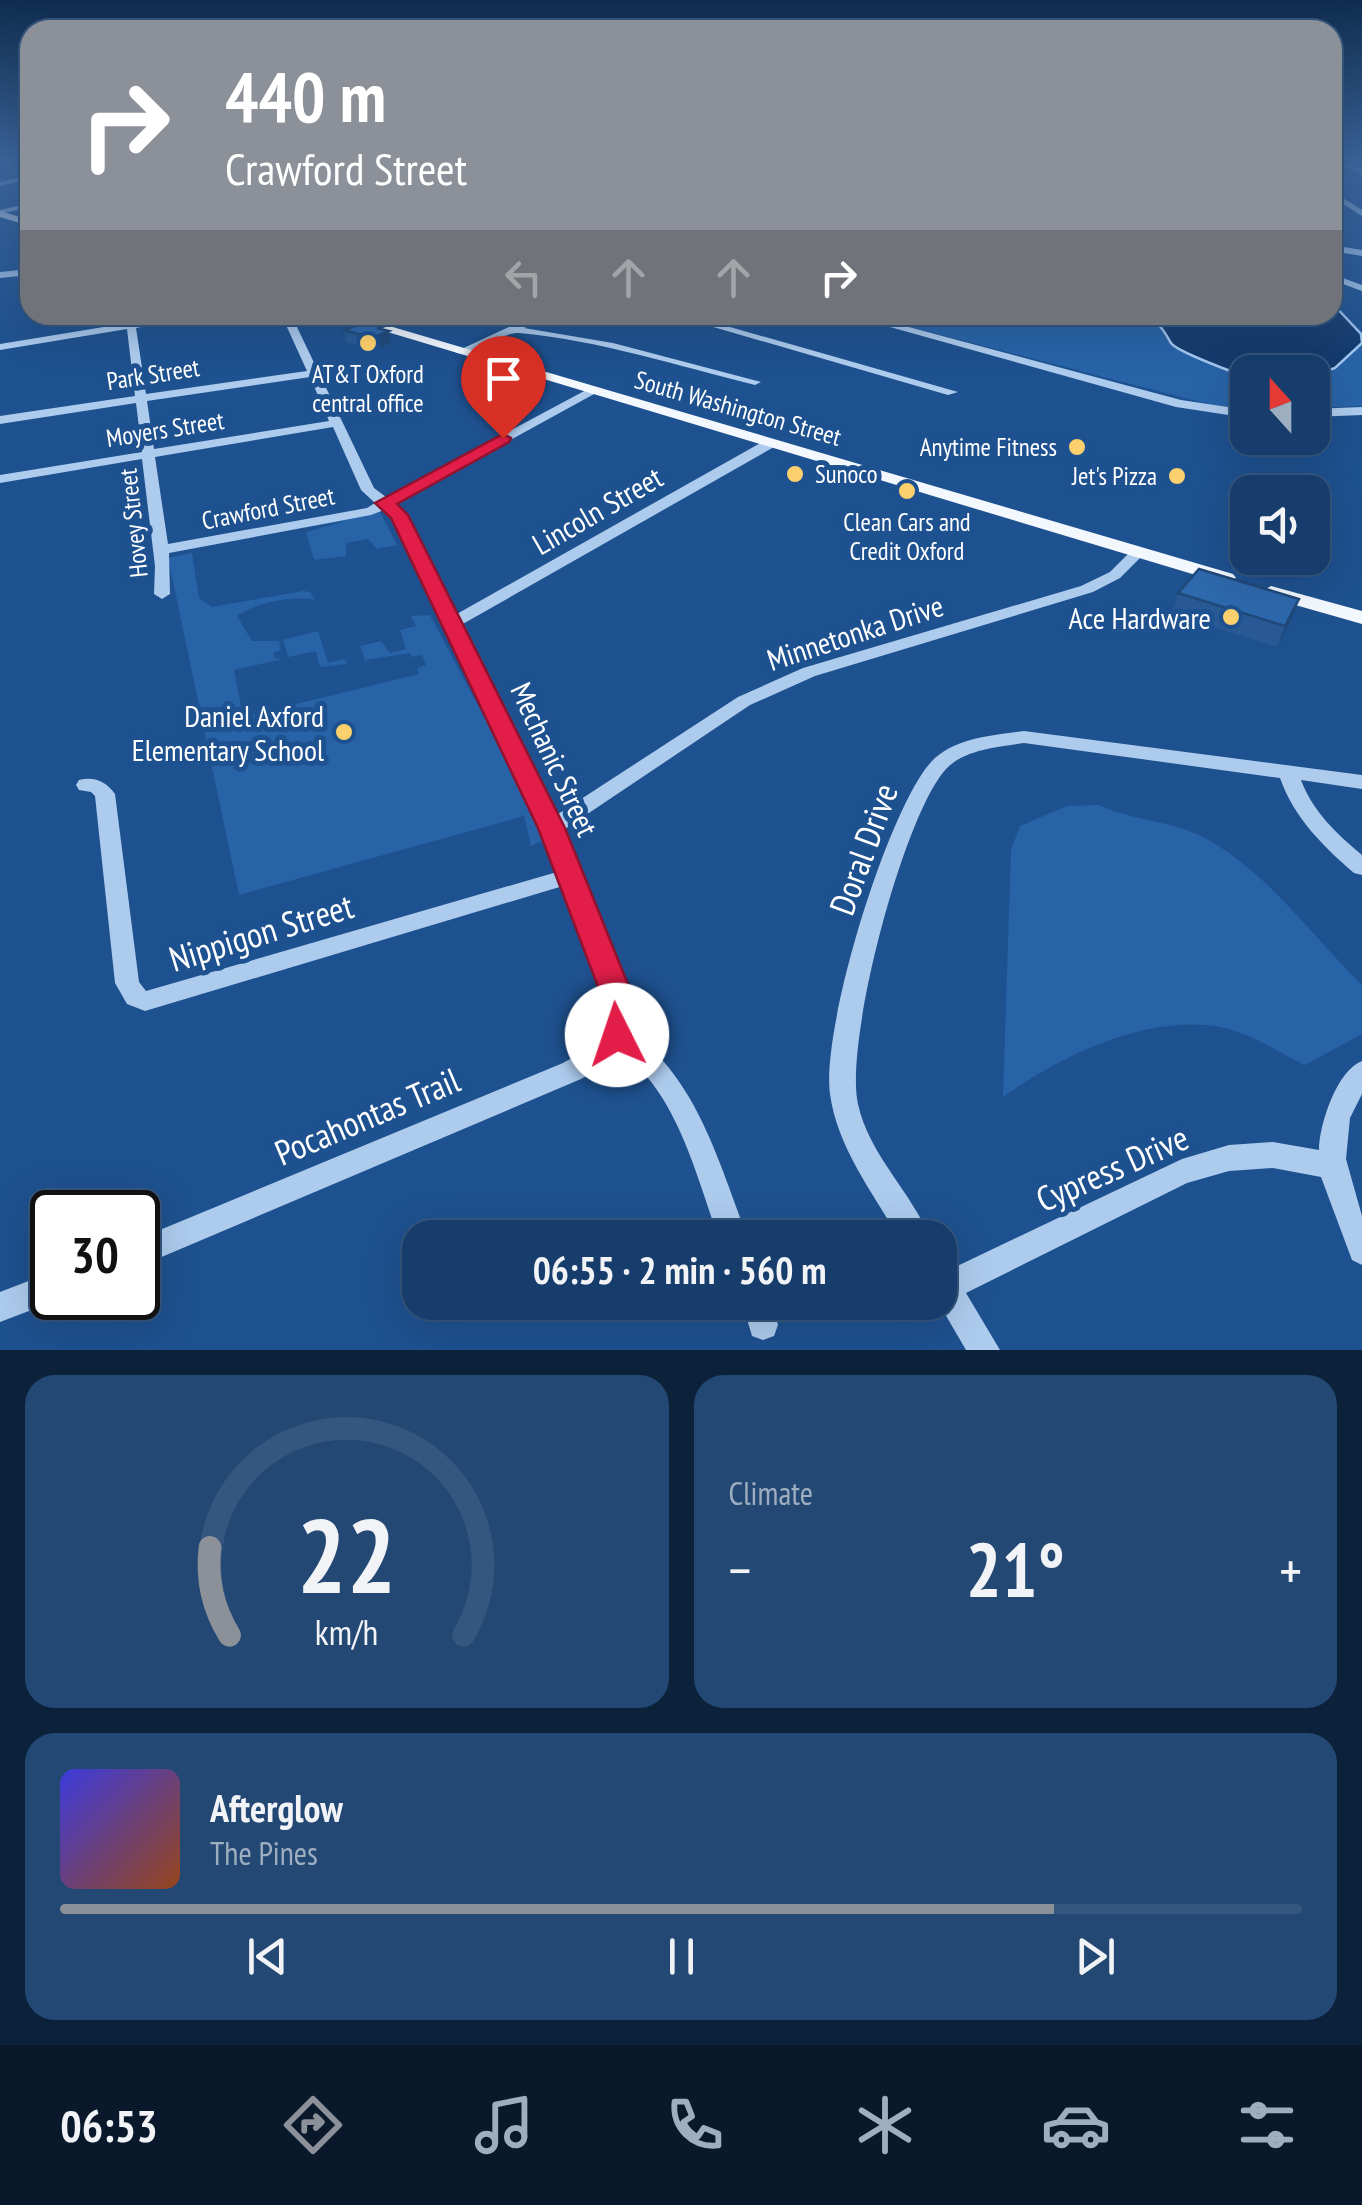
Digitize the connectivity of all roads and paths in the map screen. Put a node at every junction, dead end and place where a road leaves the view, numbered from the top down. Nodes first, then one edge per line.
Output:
1 (101, 325) edge
2 (147, 325) edge
3 (291, 325) edge
4 (383, 325) edge
5 (521, 325) edge
6 (712, 325) edge
7 (889, 325) edge
8 (132, 328) junction
9 (512, 329) junction
10 (102, 333) junction
11 (0, 347) edge
12 (460, 352) junction
13 (314, 373) junction
14 (755, 382) dead end
15 (592, 391) junction
16 (952, 392) dead end
17 (142, 399) junction
18 (1230, 411) edge
19 (1362, 411) edge
20 (1330, 412) edge
21 (0, 420) edge
22 (337, 423) junction
23 (769, 444) junction
24 (148, 454) junction
25 (0, 479) edge
26 (384, 503) junction
27 (161, 550) junction
28 (1131, 550) junction
29 (162, 594) dead end
30 (1362, 618) edge
31 (453, 622) junction
32 (1288, 772) junction
33 (1362, 782) edge
34 (86, 785) dead end
35 (552, 828) junction
36 (1362, 868) edge
37 (570, 876) junction
38 (617, 1035) junction
39 (1362, 1072) edge
40 (1334, 1166) junction
41 (726, 1220) edge
42 (906, 1220) edge
43 (160, 1244) edge
44 (1362, 1250) edge
45 (957, 1276) edge
46 (30, 1294) edge
47 (957, 1305) edge
48 (0, 1306) edge
49 (984, 1350) edge

1 - 10 street
2 - 8 street
3 - 13 street, Mechanic Street
4 - 12 main road, South Washington Street
5 - 9 street
6 - 16 street
7 - 18 street
8 - 10 street
8 - 17 street, Hovey Street
9 - 12 street
9 - 14 street
10 - 11 street
12 - 15 main road, South Washington Street
13 - 17 street, Park Street
13 - 22 street, Mechanic Street
15 - 23 main road, South Washington Street
15 - 26 street, Crawford Street
17 - 21 street, Park Street
17 - 24 street, Hovey Street
19 - 20 street
22 - 24 street, Moyers Street
22 - 26 street, Mechanic Street
23 - 28 main road, South Washington Street
23 - 31 street, Lincoln Street
24 - 25 street, Moyers Street
24 - 27 street, Hovey Street
26 - 27 street, Crawford Street
26 - 31 street, Mechanic Street
27 - 29 street, Hovey Street
28 - 30 main road, South Washington Street
28 - 35 street, Minnetonka Drive
31 - 35 street, Mechanic Street
32 - 33 street, Doral Drive
32 - 36 street
32 - 42 street, Doral Drive
34 - 37 street, Nippigon Street
35 - 37 street, Mechanic Street
37 - 38 street, Mechanic Street
38 - 41 street
38 - 43 street, Pocahontas Trail
39 - 40 street
40 - 44 street
40 - 45 street, Cypress Drive
46 - 48 street
47 - 49 street

